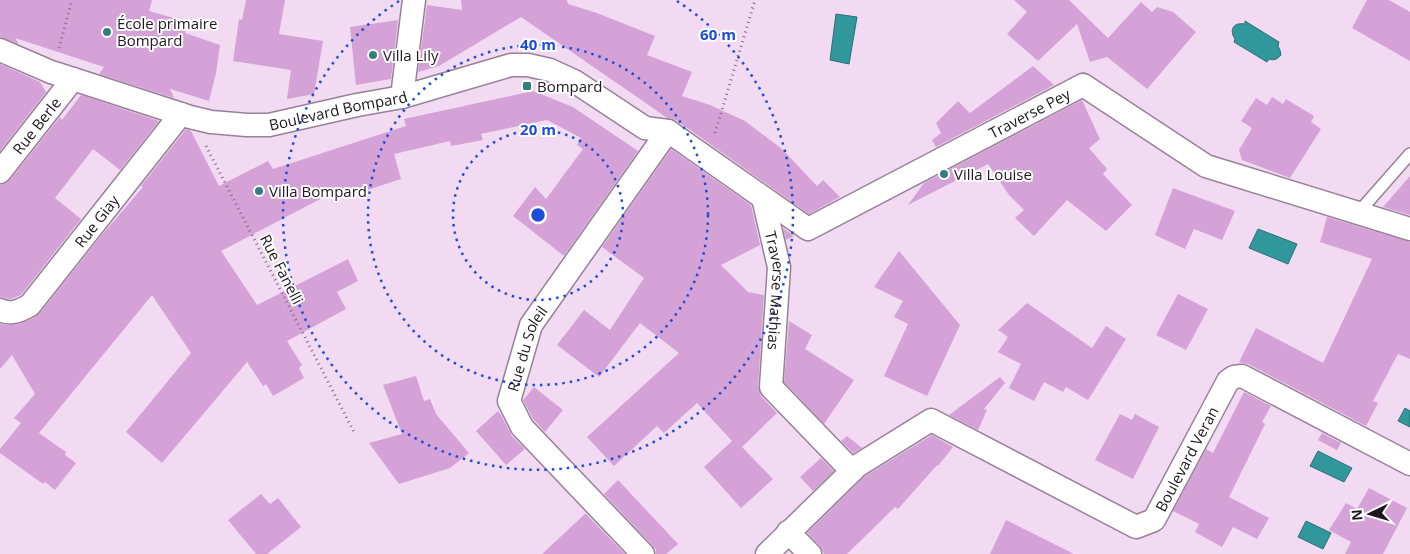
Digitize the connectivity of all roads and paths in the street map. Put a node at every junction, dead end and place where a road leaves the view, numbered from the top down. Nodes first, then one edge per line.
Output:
1 (72, 0) edge
2 (414, 0) edge
3 (755, 0) edge
4 (0, 50) edge
5 (58, 50) dead end
6 (73, 79) junction
7 (402, 97) junction
8 (186, 116) junction
9 (668, 131) junction
10 (1410, 154) edge
11 (708, 158) junction
12 (0, 172) edge
13 (764, 198) junction
14 (1358, 213) junction
15 (1410, 230) edge
16 (1, 311) edge
17 (354, 432) dead end
18 (1410, 464) edge
19 (852, 471) junction
20 (788, 532) junction
21 (643, 554) edge
22 (767, 554) edge
23 (810, 554) edge

1 - 5 path
2 - 7 street
3 - 11 path
4 - 6 street, Boulevard Bompard
6 - 8 street, Boulevard Bompard
6 - 12 street, Rue Berle
7 - 8 street, Boulevard Bompard
7 - 9 street, Boulevard Bompard
8 - 16 street, Rue Giay
8 - 17 path, Rue Fanelli
9 - 11 street, Traverse Pey
9 - 21 street, Rue du Soleil
10 - 14 lane
11 - 13 street, Traverse Pey
13 - 14 street, Traverse Pey
13 - 19 street, Traverse Mathias
14 - 15 street, Traverse Pey
18 - 19 street, Boulevard Veran
19 - 20 street
20 - 22 street
20 - 23 street

